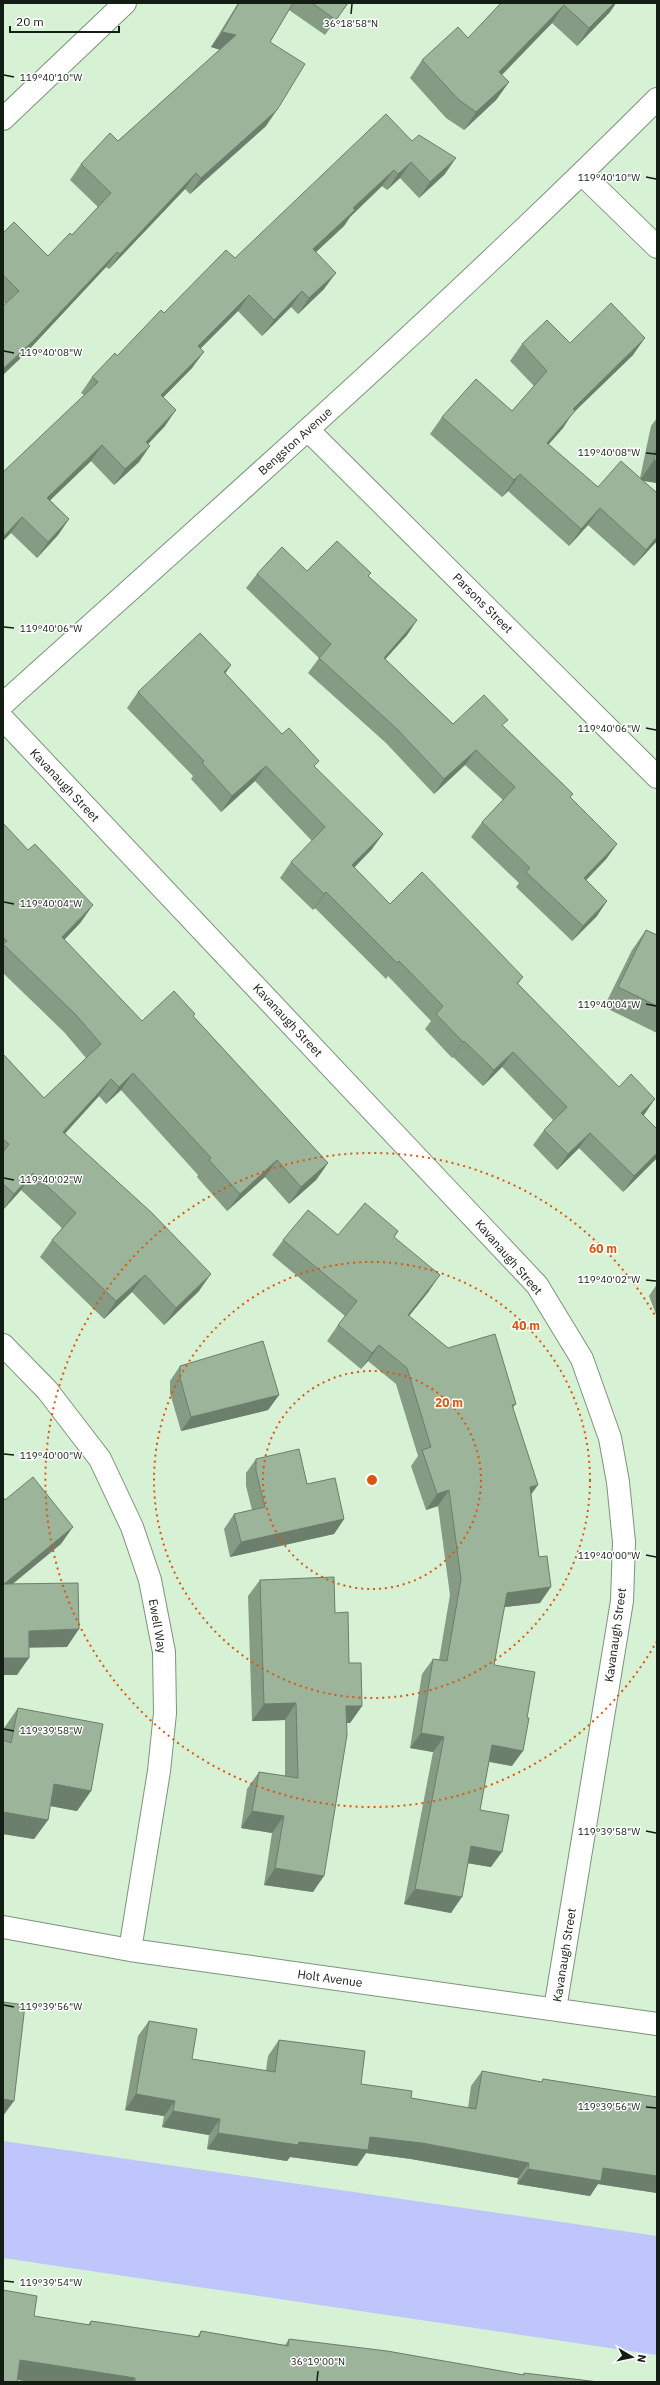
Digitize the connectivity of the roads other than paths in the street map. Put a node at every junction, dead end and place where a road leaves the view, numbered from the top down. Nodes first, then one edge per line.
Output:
1 (125, 3) edge
2 (657, 99) edge
3 (3, 119) edge
4 (582, 174) junction
5 (657, 247) edge
6 (308, 430) junction
7 (3, 704) edge
8 (3, 719) edge
9 (657, 777) edge
10 (3, 1345) edge
11 (3, 1927) edge
12 (130, 1950) junction
13 (555, 2009) junction
14 (657, 2024) edge

1 - 3 street
2 - 4 street, Bengston Avenue
4 - 5 street
4 - 6 street, Bengston Avenue
6 - 7 street, Bengston Avenue
6 - 9 street, Parsons Street
8 - 13 street, Kavanaugh Street
10 - 12 street, Ewell Way
11 - 12 street, Holt Avenue
12 - 13 street, Holt Avenue
13 - 14 street, Holt Avenue

